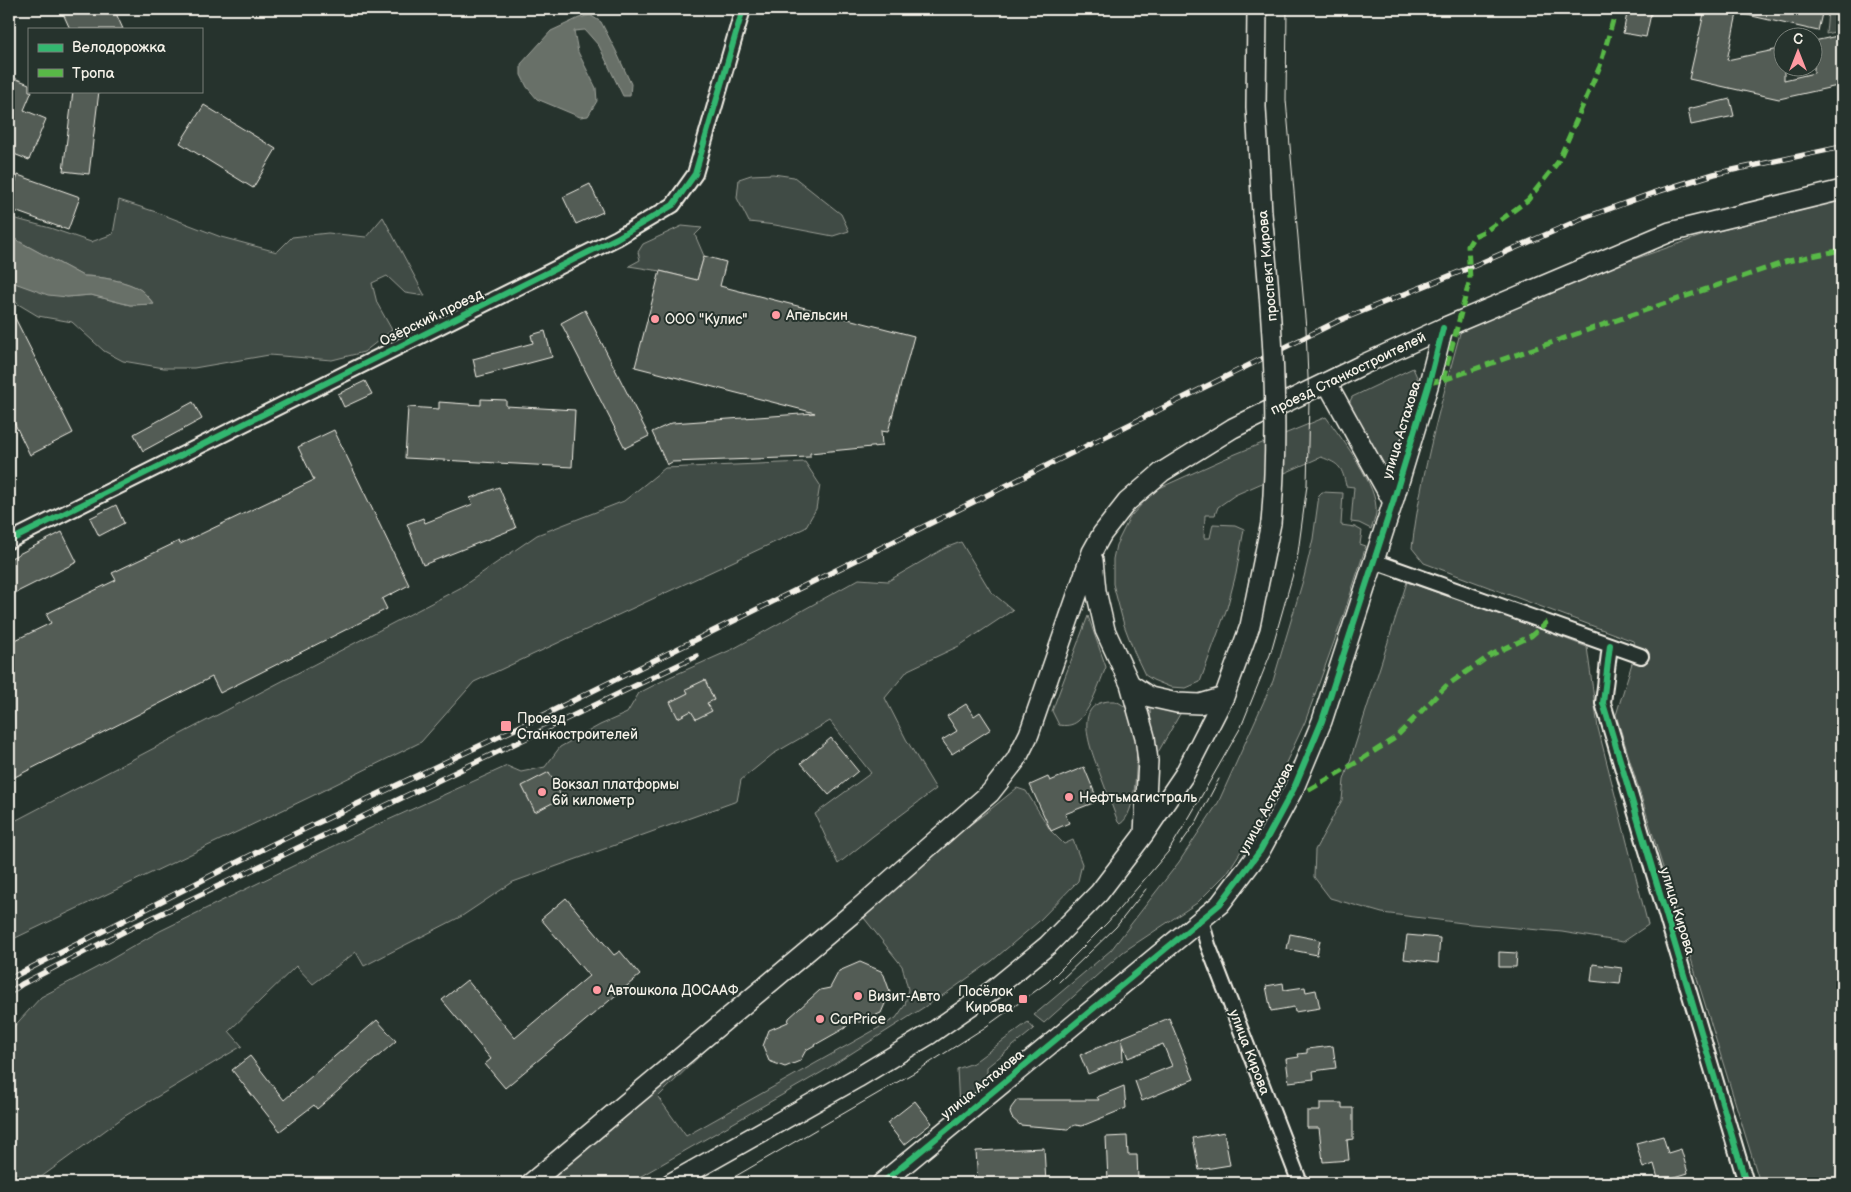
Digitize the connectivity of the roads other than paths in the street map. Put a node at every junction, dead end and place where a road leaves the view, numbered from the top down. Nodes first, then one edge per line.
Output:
1 (743, 9) edge
2 (1257, 9) edge
3 (1842, 190) edge
4 (1443, 328) junction
5 (1327, 383) junction
6 (1393, 502) junction
7 (9, 541) edge
8 (1092, 552) junction
9 (1374, 561) junction
10 (1610, 645) junction
11 (1641, 656) dead end
12 (1130, 684) junction
13 (1224, 697) junction
14 (1144, 834) junction
15 (1201, 920) junction
16 (531, 1183) edge
17 (671, 1183) edge
18 (882, 1183) edge
19 (1300, 1183) edge
20 (1746, 1183) edge

1 - 7 street, Озёрский проезд
2 - 13 main road, проспект Кирова, bridge
3 - 4 main road, проезд Станкостроителей
4 - 5 main road, проезд Станкостроителей
4 - 6 main road, улица Астахова
5 - 6 main road
5 - 8 main road, проезд Станкостроителей
6 - 9 main road, улица Астахова
8 - 12 main road
8 - 16 main road
9 - 10 street
9 - 15 main road, улица Астахова
10 - 11 street
10 - 20 street, улица Кирова
12 - 13 main road
12 - 14 main road
13 - 14 main road
14 - 17 main road
15 - 18 main road, улица Астахова
15 - 19 street, улица Кирова

